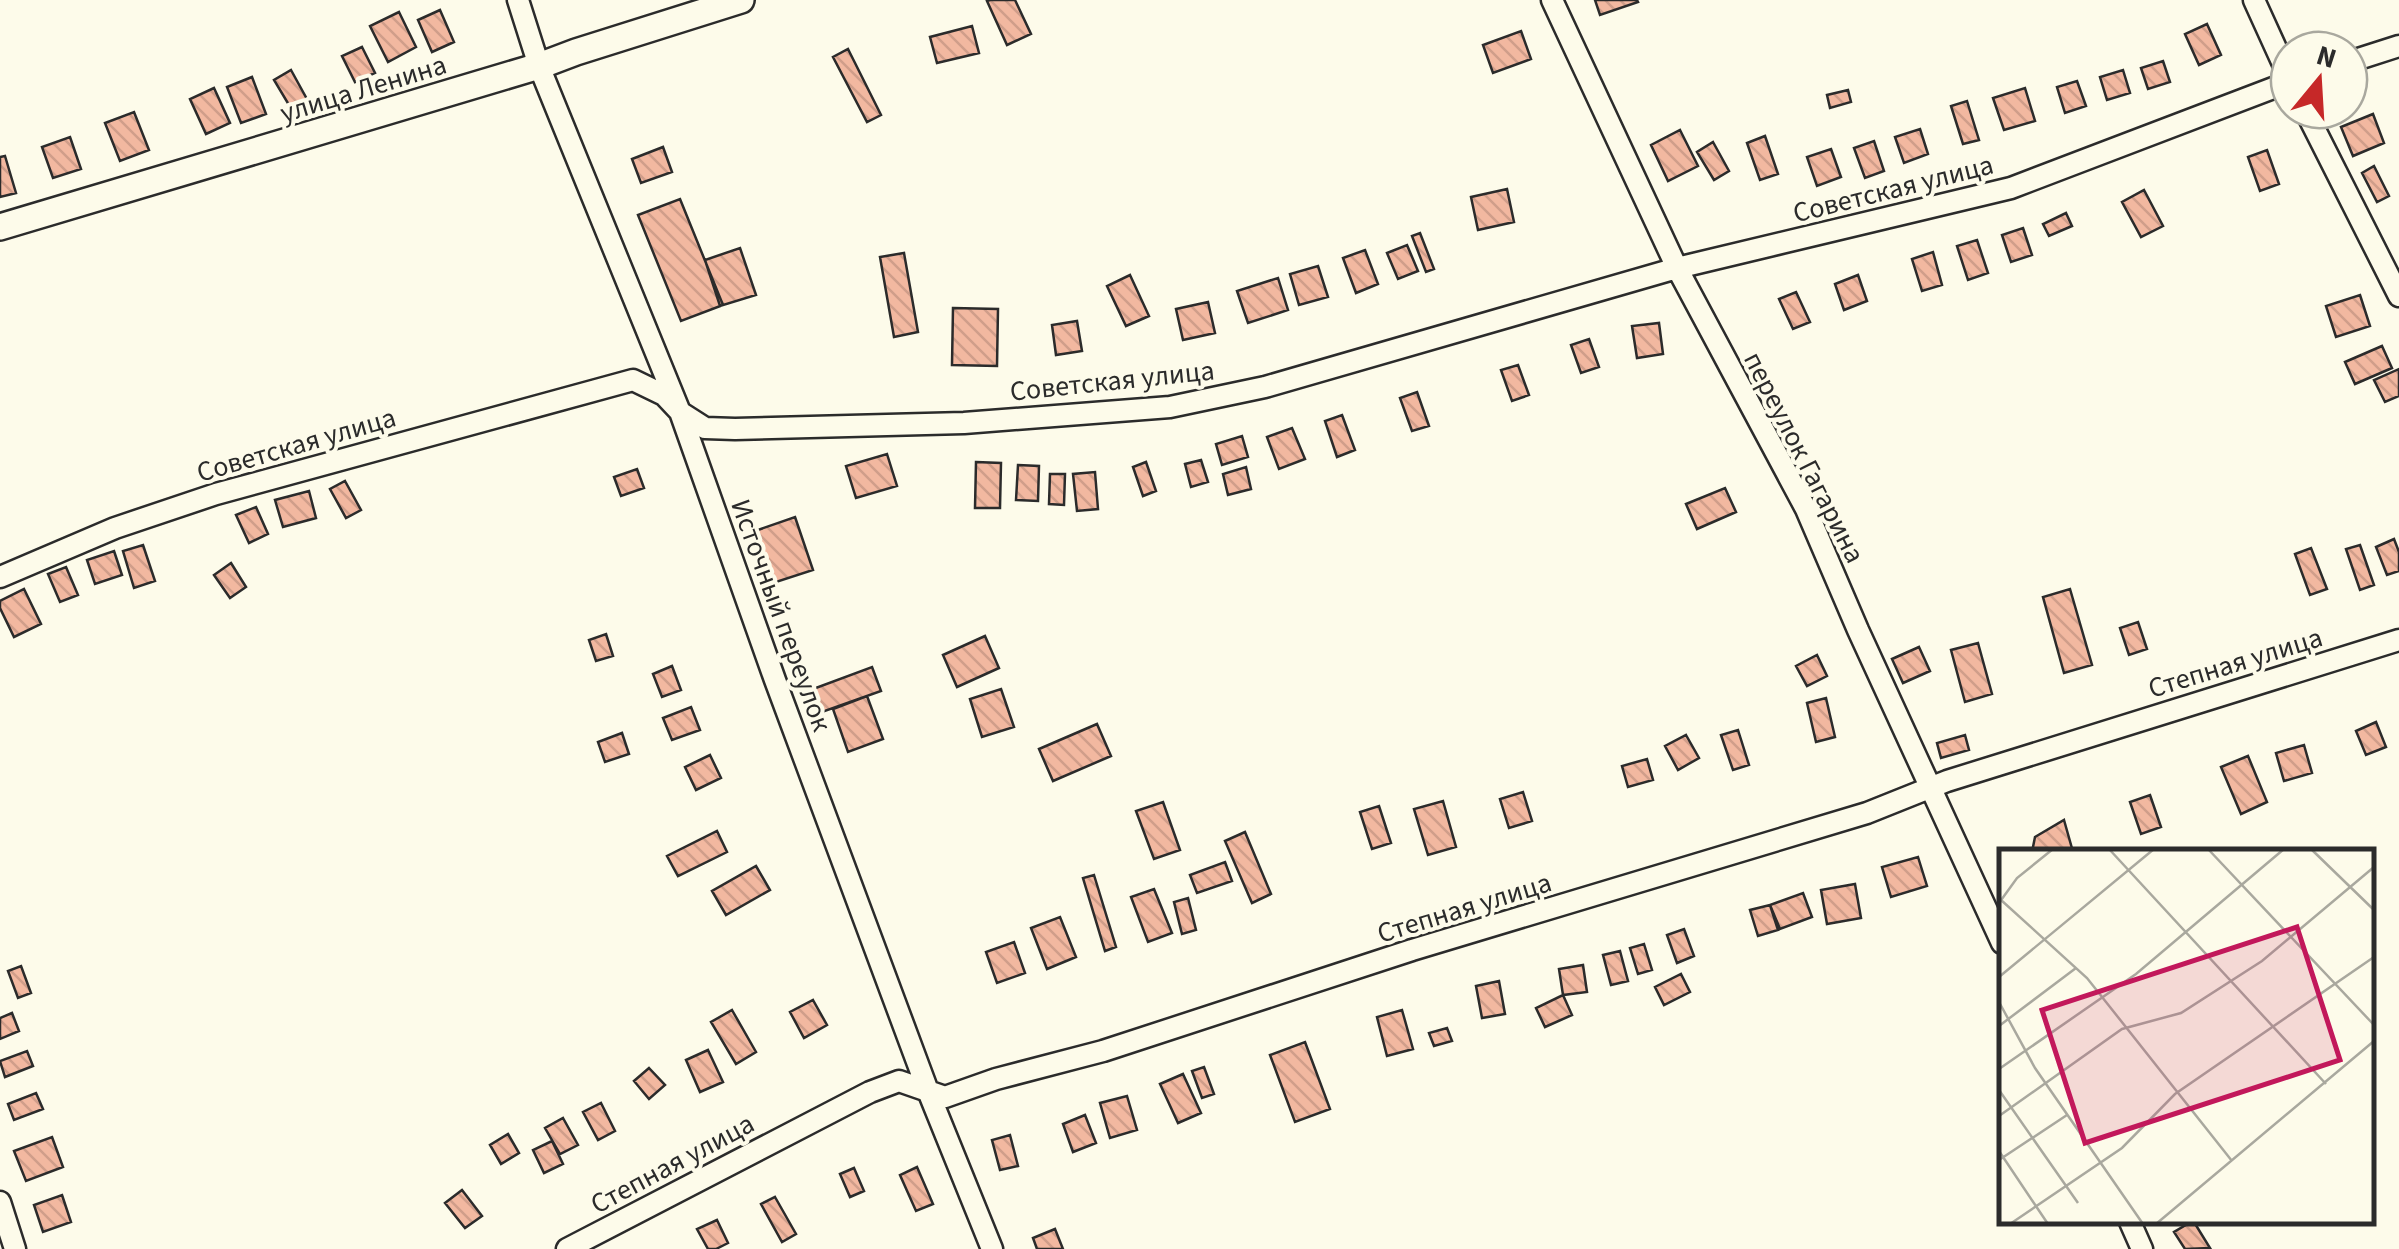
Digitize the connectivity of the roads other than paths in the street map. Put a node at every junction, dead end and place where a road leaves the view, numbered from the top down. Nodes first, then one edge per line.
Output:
1 (518, 0) edge
2 (741, 0) edge
3 (1552, 0) edge
4 (2254, 0) edge
5 (2269, 34) edge
6 (2399, 46) edge
7 (2369, 56) edge
8 (539, 66) junction
9 (2269, 88) edge
10 (2315, 130) edge
11 (0, 227) edge
12 (1677, 268) junction
13 (2399, 296) edge
14 (680, 412) junction
15 (0, 577) edge
16 (2399, 640) edge
17 (1930, 788) junction
18 (1999, 937) edge
19 (928, 1091) junction
20 (0, 1202) edge
21 (2131, 1224) edge
22 (15, 1249) edge
23 (568, 1249) edge
24 (992, 1249) edge
25 (2142, 1249) edge

1 - 8 street, Источный переулок
2 - 8 street, улица Ленина
3 - 12 street, переулок Гагарина
4 - 5 street
6 - 7 street
8 - 11 street, улица Ленина
8 - 14 street, Источный переулок
9 - 12 street, Советская улица
10 - 13 street
12 - 14 street, Советская улица
12 - 17 street, переулок Гагарина
14 - 15 street, Советская улица
14 - 19 street, Источный переулок
16 - 17 street, Степная улица
17 - 18 street, переулок Гагарина
17 - 19 street, Степная улица
19 - 23 street, Степная улица
19 - 24 street, Источный переулок
20 - 22 street
21 - 25 street

